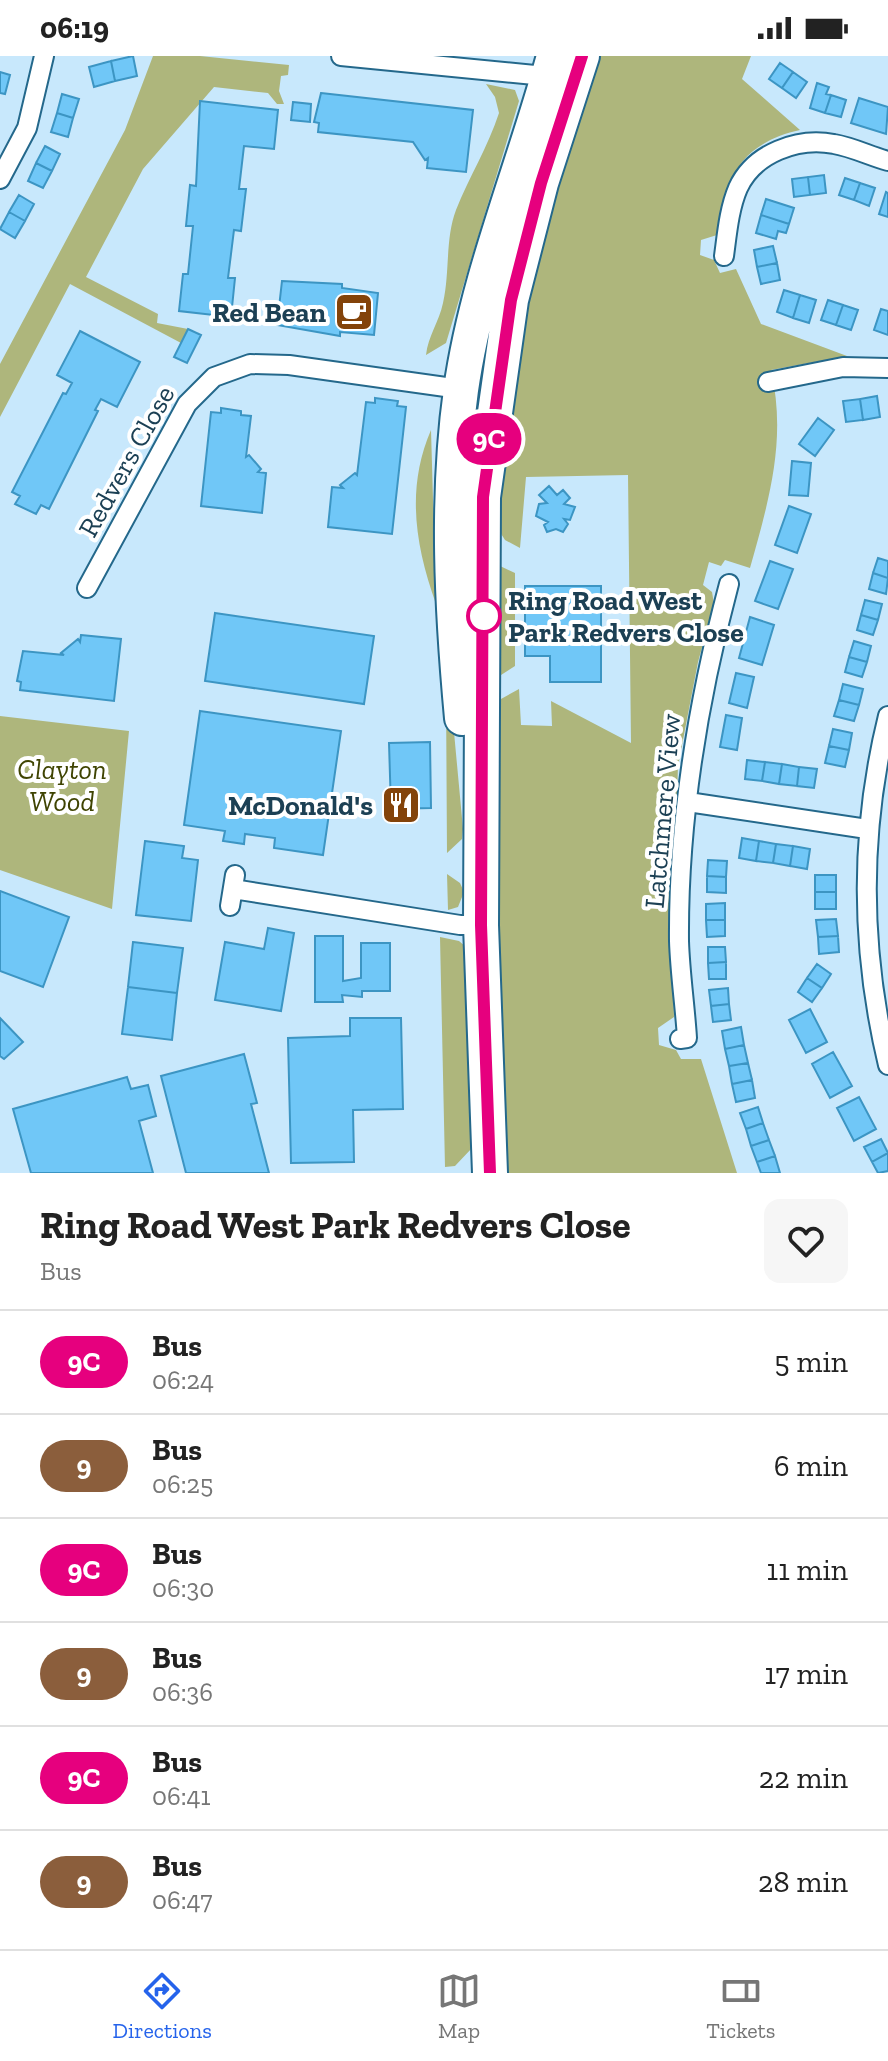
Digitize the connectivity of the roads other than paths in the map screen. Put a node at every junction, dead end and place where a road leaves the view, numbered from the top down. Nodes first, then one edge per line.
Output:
1 (44, 56) edge
2 (341, 56) edge
3 (565, 67) edge
4 (888, 161) edge
5 (0, 179) edge
6 (724, 256) dead end
7 (888, 368) edge
8 (768, 382) dead end
9 (461, 388) junction
10 (494, 396) junction
11 (729, 584) dead end
12 (87, 588) dead end
13 (888, 716) edge
14 (688, 802) junction
15 (867, 829) junction
16 (482, 862) junction
17 (233, 890) dead end
18 (481, 925) junction
19 (882, 1011) edge
20 (680, 1039) dead end
21 (888, 1065) edge
22 (490, 1173) edge

1 - 5 street
2 - 3 street
3 - 9 highway
3 - 10 highway
4 - 6 street
7 - 8 street
9 - 10 street, Redvers Close
9 - 12 street, Redvers Close
9 - 16 highway
10 - 16 highway
11 - 14 street, Latchmere View
13 - 15 street
14 - 15 street
14 - 20 street, Latchmere View
15 - 19 street
16 - 18 highway
17 - 18 street
18 - 22 highway
19 - 21 street

